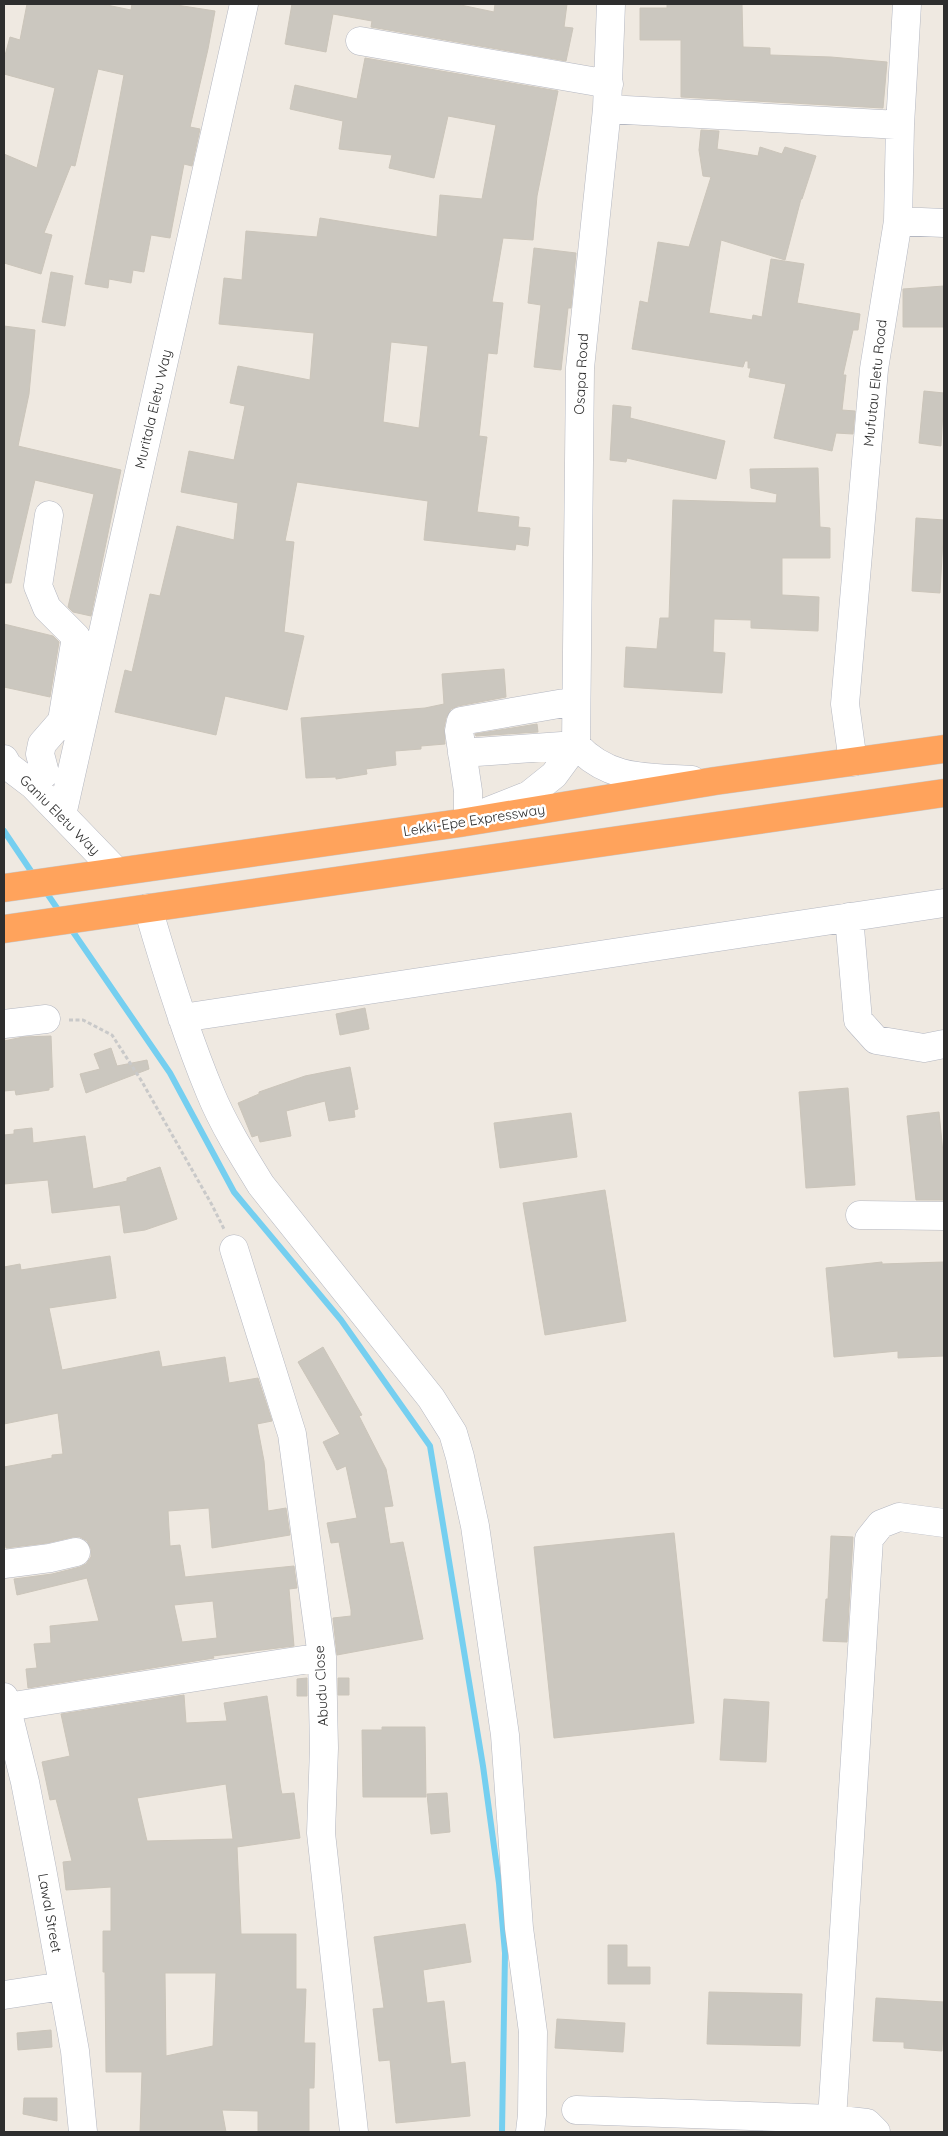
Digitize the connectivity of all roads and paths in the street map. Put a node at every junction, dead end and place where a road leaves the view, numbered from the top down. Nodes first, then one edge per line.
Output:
1 (244, 4) edge
2 (611, 4) edge
3 (908, 4) edge
4 (360, 40) dead end
5 (608, 96) junction
6 (900, 126) junction
7 (898, 221) junction
8 (944, 223) edge
9 (48, 515) dead end
10 (576, 701) junction
11 (576, 745) junction
12 (944, 749) edge
13 (462, 753) junction
14 (853, 762) junction
15 (5, 765) edge
16 (715, 781) junction
17 (33, 785) junction
18 (944, 793) edge
19 (62, 815) junction
20 (464, 821) junction
21 (116, 871) junction
22 (4, 888) edge
23 (944, 903) edge
24 (148, 908) junction
25 (849, 917) junction
26 (14, 927) edge
27 (182, 1018) junction
28 (46, 1019) joint
29 (4, 1024) edge
30 (944, 1044) edge
31 (860, 1215) dead end
32 (944, 1216) edge
33 (234, 1249) joint
34 (944, 1523) edge
35 (76, 1552) dead end
36 (4, 1564) edge
37 (322, 1657) junction
38 (5, 1702) edge
39 (14, 1782) edge
40 (63, 1986) junction
41 (4, 1994) edge
42 (576, 2110) dead end
43 (832, 2119) junction
44 (732, 2124) edge
45 (83, 2132) edge
46 (354, 2132) edge
47 (530, 2132) edge
48 (876, 2132) edge

1 - 19 street, Muritala Eletu Way
2 - 5 street, Osapa Road
3 - 6 street, Mufutau Eletu Road
4 - 5 street
5 - 6 street
5 - 10 street, Osapa Road
6 - 7 street, Mufutau Eletu Road
7 - 8 street
7 - 14 street, Mufutau Eletu Road
9 - 17 street
10 - 11 street, Osapa Road
10 - 13 street
11 - 13 street
11 - 16 street
11 - 20 street
12 - 14 highway, Lekki-Epe Expressway
13 - 20 street
14 - 16 highway, Lekki-Epe Expressway
15 - 17 street, Ganiu Eletu Way
16 - 20 highway, Lekki-Epe Expressway
17 - 19 street, Ganiu Eletu Way
18 - 24 highway
19 - 21 street, Ganiu Eletu Way
20 - 21 highway, Lekki-Epe Expressway
21 - 22 highway, Lekki-Epe Expressway
23 - 25 street
24 - 26 highway
24 - 27 street
25 - 27 street
25 - 30 street
27 - 47 street
28 - 29 street
28 - 33 path
31 - 32 street
33 - 37 street, Abudu Close
34 - 43 street
35 - 36 street
37 - 38 street
37 - 46 street, Abudu Close
38 - 39 street, Lawal Street
39 - 40 street, Lawal Street
40 - 41 street
40 - 45 street, Lawal Street
42 - 44 street
43 - 44 street
43 - 48 street

